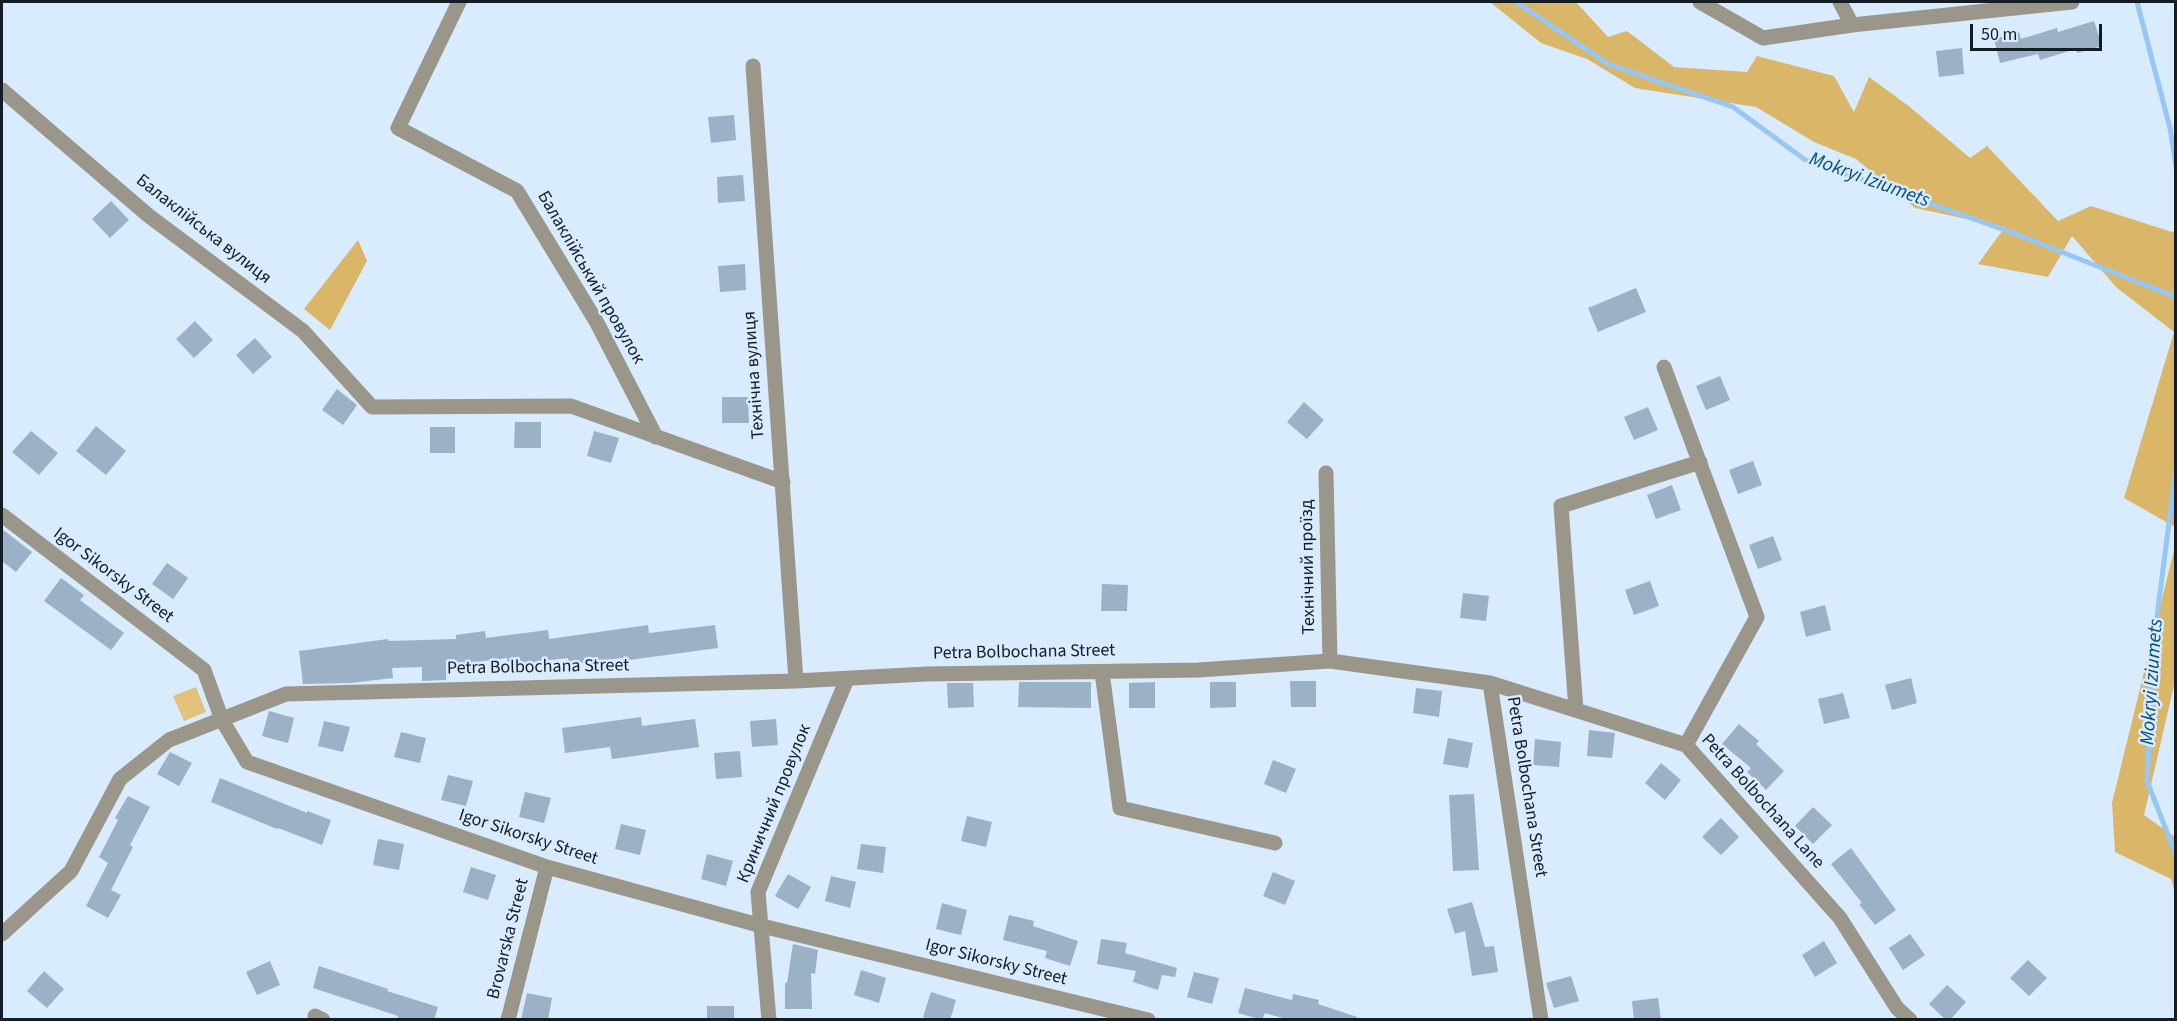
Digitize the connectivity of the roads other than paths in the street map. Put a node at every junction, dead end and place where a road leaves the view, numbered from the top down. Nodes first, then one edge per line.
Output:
1 (459, 2) edge
2 (1700, 2) edge
3 (1840, 2) edge
4 (2072, 2) edge
5 (1852, 25) junction
6 (753, 66) dead end
7 (2, 90) edge
8 (1664, 367) dead end
9 (656, 437) junction
10 (1700, 462) junction
11 (1326, 473) dead end
12 (783, 482) junction
13 (2, 515) edge
14 (1330, 661) junction
15 (1102, 672) junction
16 (847, 679) junction
17 (796, 681) junction
18 (1490, 683) junction
19 (1576, 710) junction
20 (222, 720) junction
21 (1686, 745) junction
22 (1275, 843) dead end
23 (548, 867) junction
24 (762, 926) junction
25 (2, 934) edge
26 (508, 1020) edge
27 (769, 1020) edge
28 (1148, 1020) edge
29 (1541, 1020) edge
30 (1910, 1020) edge

1 - 9 street, Балаклійський провулок
2 - 5 street
3 - 5 street
4 - 5 street
6 - 12 street, Технічна вулиця
7 - 9 street, Балаклійська вулиця
8 - 10 street
9 - 12 street
10 - 19 street
10 - 21 street
11 - 14 street, Технічний проїзд
12 - 17 street, Технічна вулиця
13 - 20 street, Igor Sikorsky Street
14 - 15 street, Petra Bolbochana Street
14 - 18 street, Petra Bolbochana Street
15 - 16 street, Petra Bolbochana Street
15 - 22 street
16 - 17 street, Petra Bolbochana Street
16 - 24 street, Криничний провулок
17 - 20 street, Petra Bolbochana Street
18 - 19 street, Petra Bolbochana Lane
18 - 29 street, Petra Bolbochana Street
19 - 21 street, Petra Bolbochana Lane
20 - 23 street, Igor Sikorsky Street
20 - 25 street, Petra Bolbochana Street
21 - 30 street, Petra Bolbochana Lane
23 - 24 street, Igor Sikorsky Street
23 - 26 street, Brovarska Street
24 - 27 street, Криничний провулок
24 - 28 street, Igor Sikorsky Street

